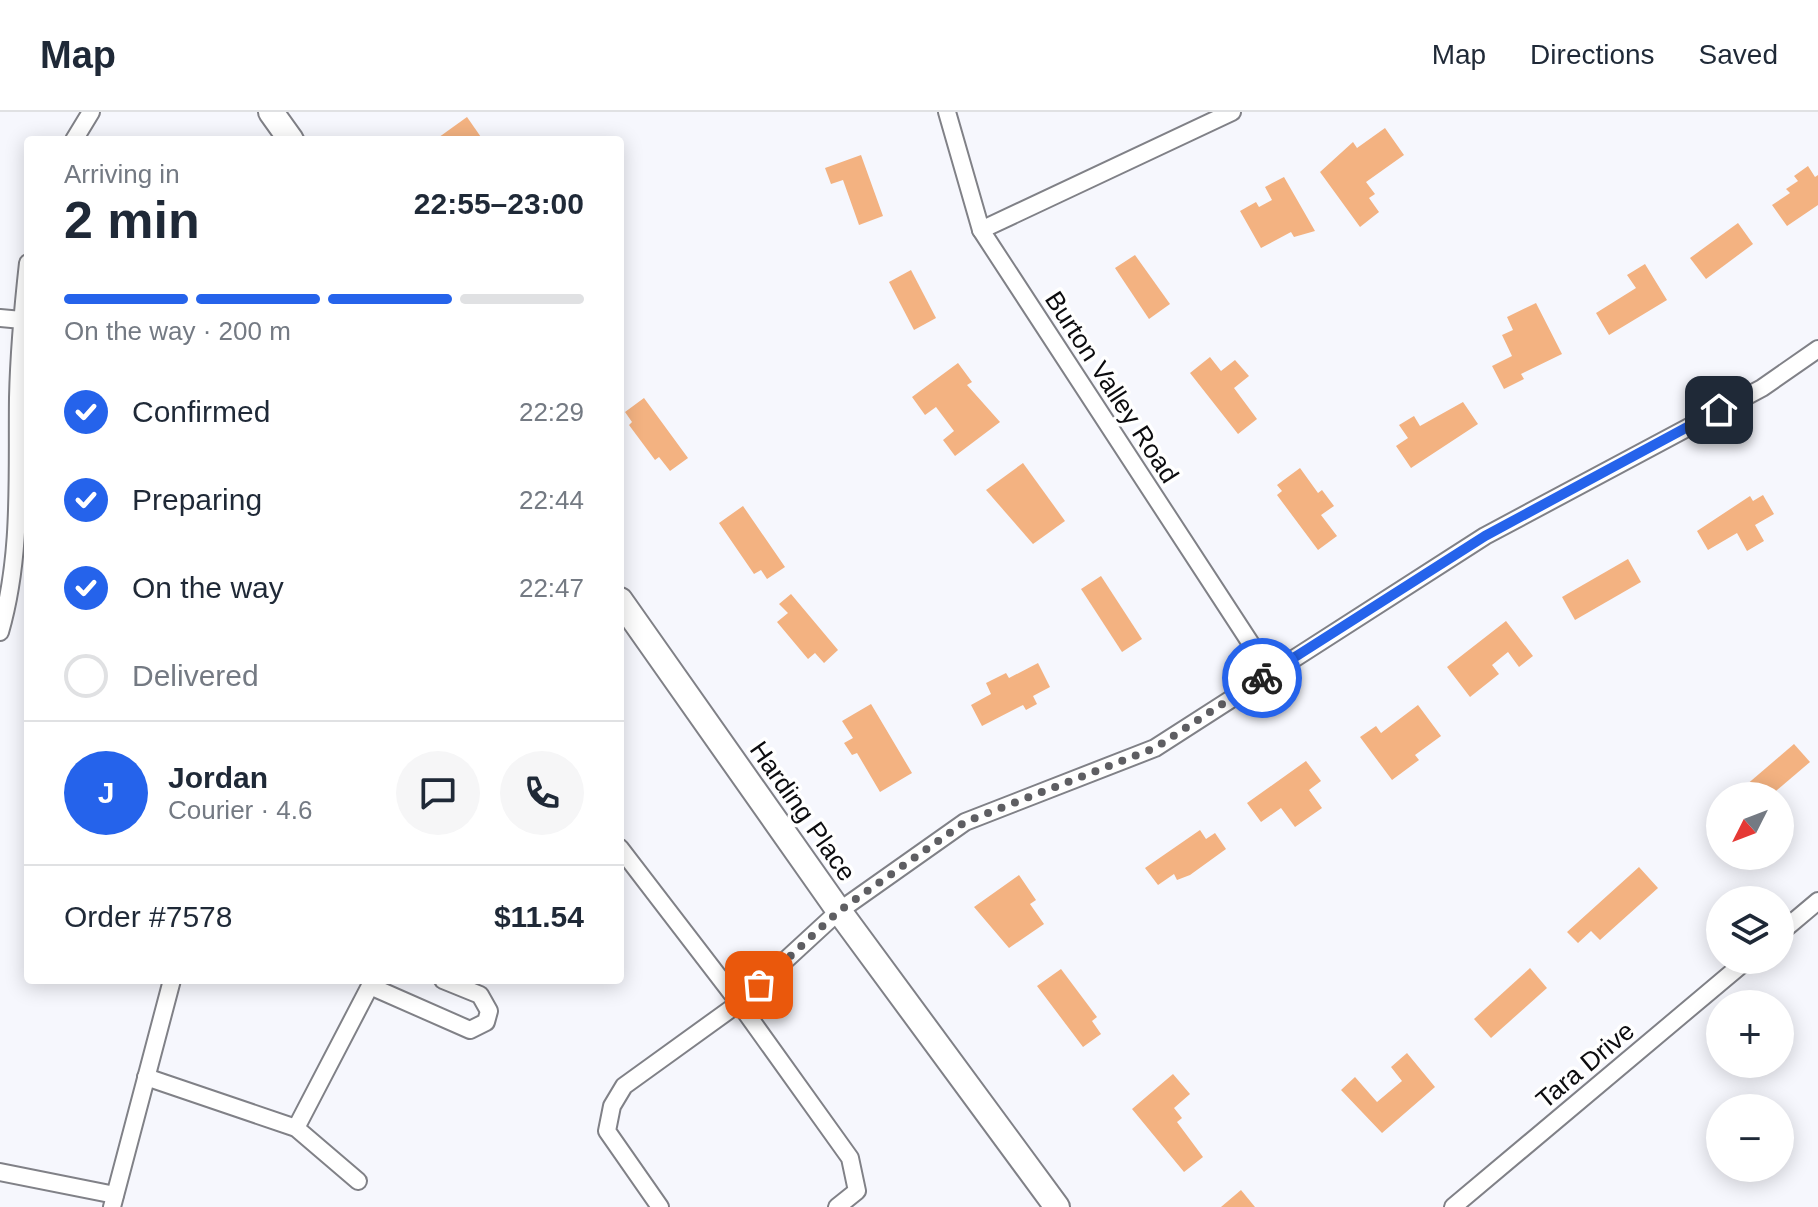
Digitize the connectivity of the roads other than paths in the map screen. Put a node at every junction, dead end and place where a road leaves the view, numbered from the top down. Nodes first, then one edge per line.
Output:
1 (91, 112) edge
2 (271, 112) edge
3 (947, 112) edge
4 (1232, 112) edge
5 (76, 136) edge
6 (288, 136) edge
7 (981, 230) junction
8 (24, 301) edge
9 (0, 318) edge
10 (22, 320) junction
11 (1818, 349) edge
12 (624, 606) edge
13 (0, 632) edge
14 (1270, 673) junction
15 (624, 853) edge
16 (1818, 901) edge
17 (839, 911) junction
18 (1794, 921) edge
19 (1730, 974) edge
20 (171, 984) edge
21 (369, 984) edge
22 (372, 984) edge
23 (453, 984) edge
24 (739, 1003) junction
25 (146, 1077) junction
26 (296, 1128) junction
27 (0, 1172) edge
28 (358, 1181) dead end
29 (113, 1201) edge
30 (660, 1207) edge
31 (837, 1207) edge
32 (1057, 1207) edge
33 (1453, 1207) edge

1 - 5 street
2 - 6 main road
3 - 7 street, Burton Valley Road
4 - 7 street
7 - 14 street, Burton Valley Road
8 - 10 street
9 - 10 street
10 - 13 street
11 - 14 street
12 - 17 main road, Harding Place
14 - 17 street
15 - 24 street
16 - 18 street
17 - 24 street
17 - 32 main road, Harding Place
19 - 33 street, Tara Drive
20 - 25 street
21 - 26 street
22 - 23 street
24 - 30 street
24 - 31 street
25 - 26 street
25 - 29 street
26 - 28 street
27 - 29 street

